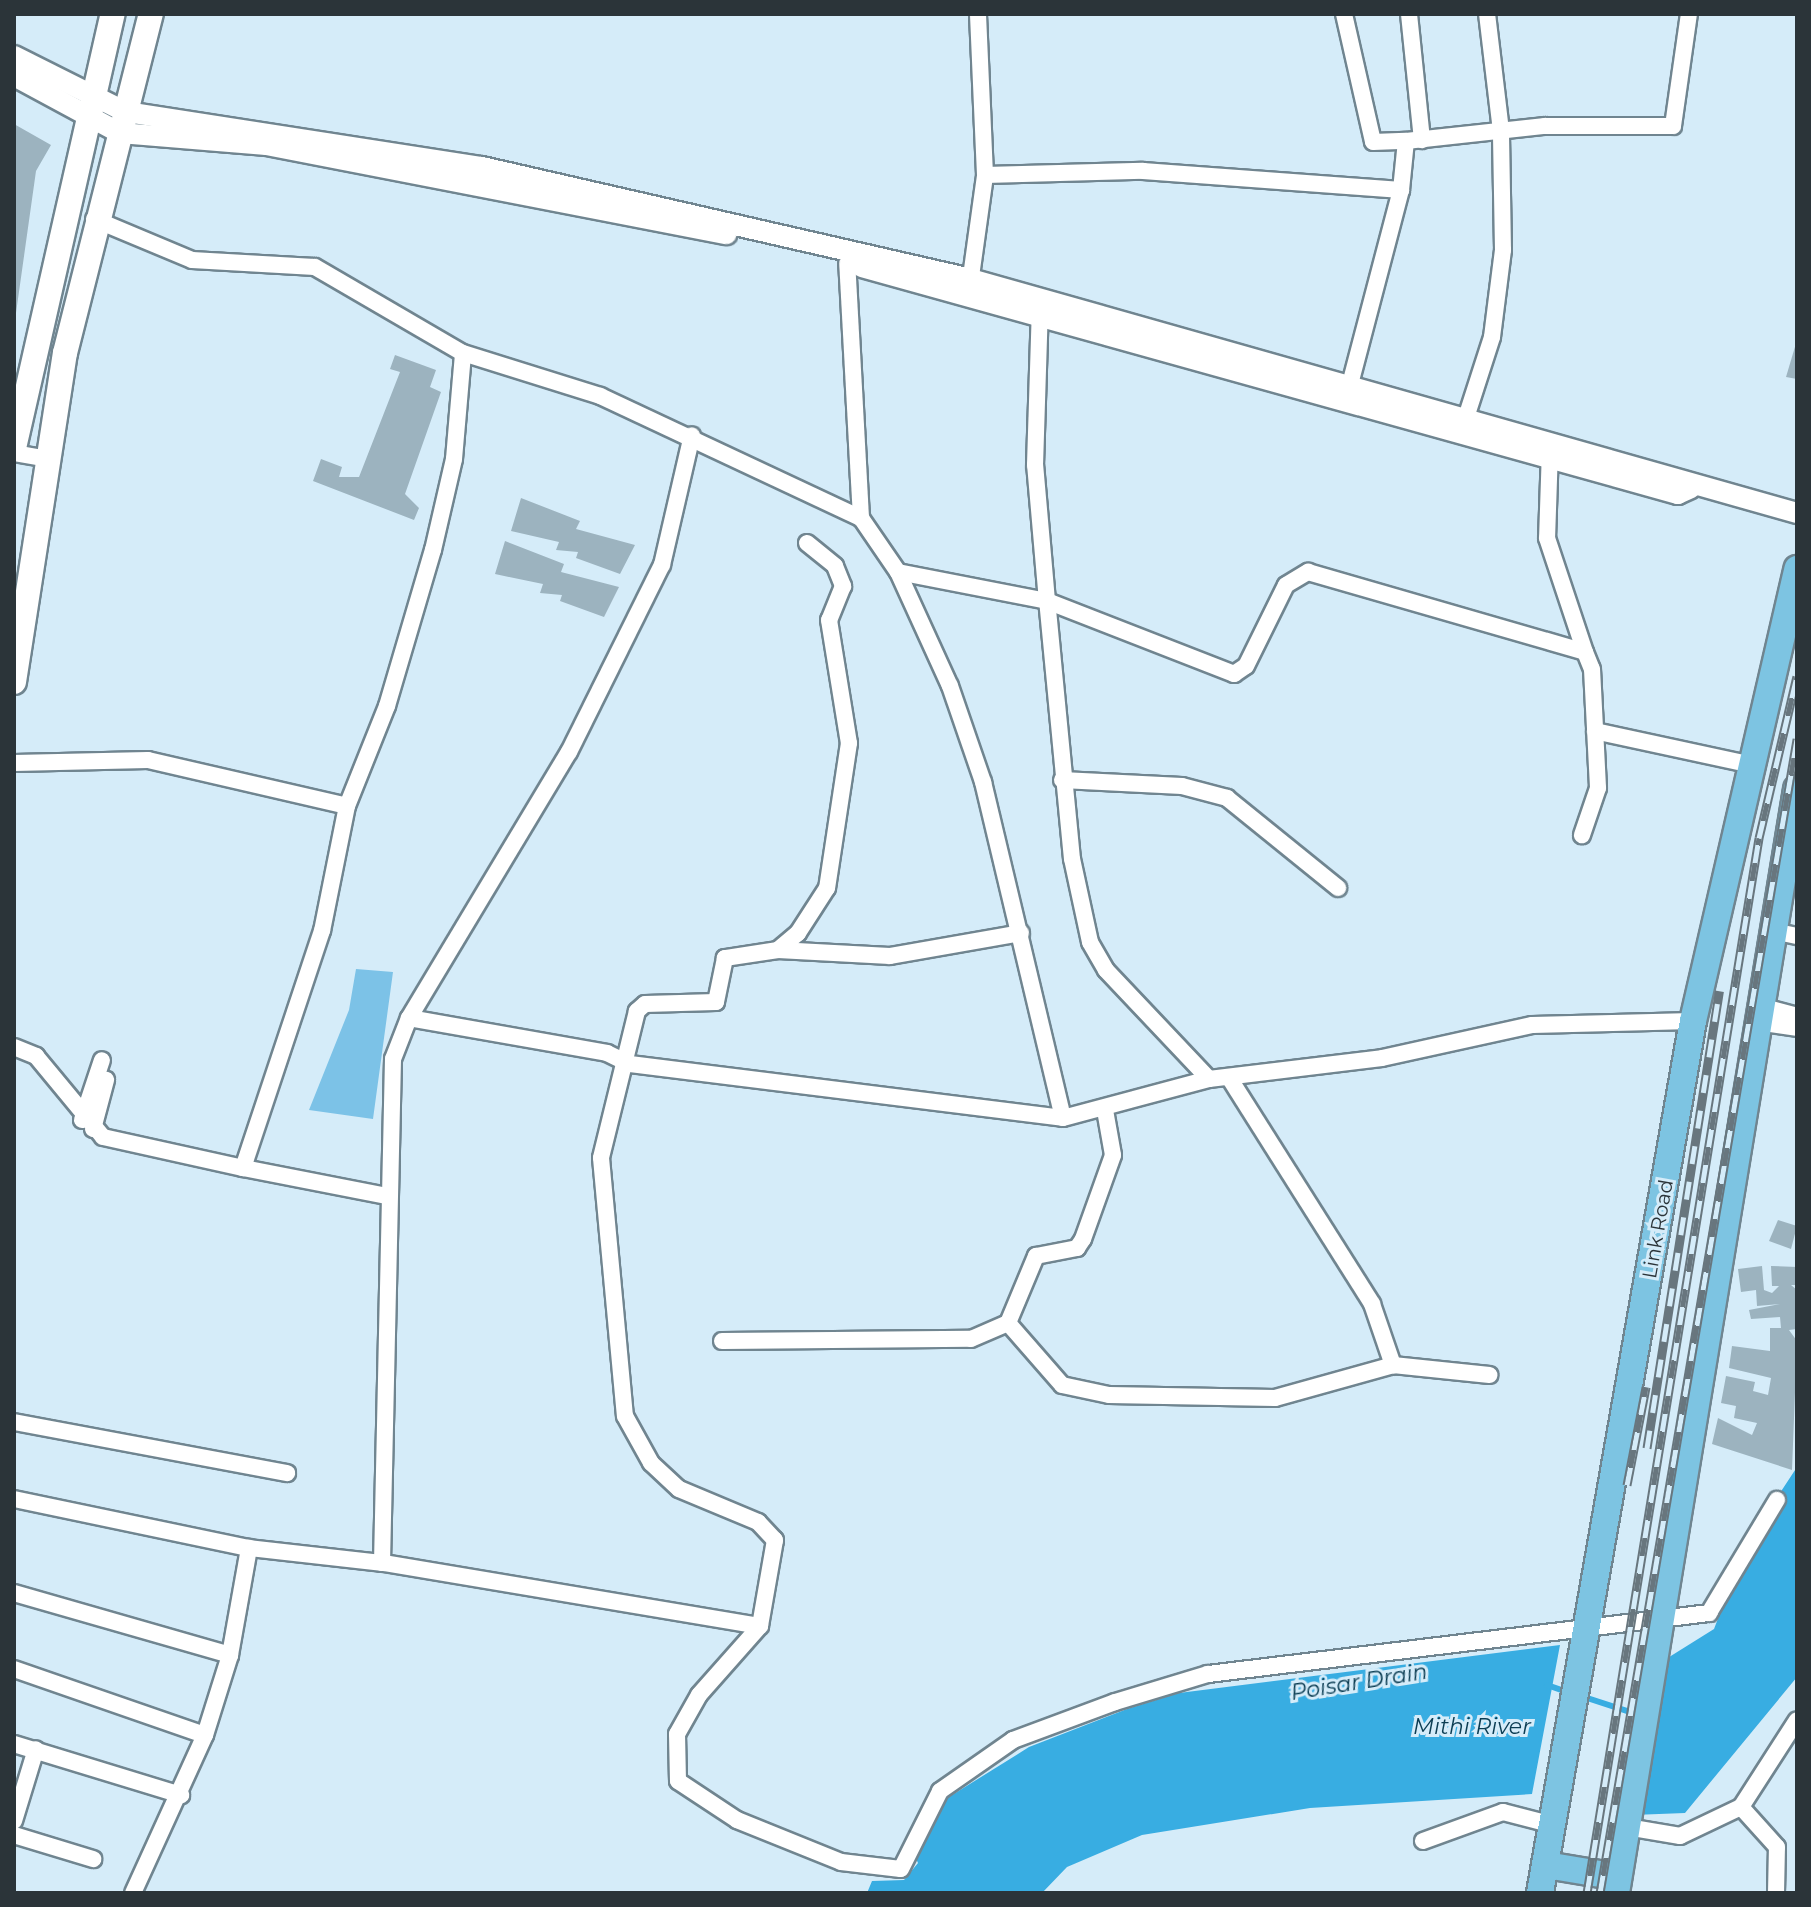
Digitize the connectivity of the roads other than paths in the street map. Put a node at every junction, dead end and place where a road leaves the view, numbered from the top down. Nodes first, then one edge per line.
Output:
1 (113, 14) edge
2 (151, 14) edge
3 (978, 14) edge
4 (1344, 14) edge
5 (1409, 14) edge
6 (1487, 14) edge
7 (1689, 14) edge
8 (14, 56) edge
9 (14, 76) edge
10 (90, 109) junction
11 (123, 122) junction
12 (1501, 131) junction
13 (1414, 140) junction
14 (985, 175) junction
15 (1401, 190) junction
16 (94, 219) junction
17 (782, 241) junction
18 (847, 263) junction
19 (896, 269) junction
20 (970, 287) junction
21 (1041, 305) junction
22 (463, 353) junction
23 (1349, 389) junction
24 (1464, 423) junction
25 (692, 435) junction
26 (1551, 448) junction
27 (14, 450) edge
28 (48, 459) junction
29 (1797, 513) edge
30 (861, 518) junction
31 (807, 543) dead end
32 (1797, 569) edge
33 (898, 572) junction
34 (1047, 601) junction
35 (1585, 652) junction
36 (14, 682) edge
37 (1595, 731) junction
38 (14, 763) edge
39 (1747, 764) junction
40 (1062, 780) junction
41 (1797, 789) edge
42 (347, 806) junction
43 (1582, 835) dead end
44 (1338, 888) dead end
45 (1021, 933) junction
46 (1785, 933) edge
47 (778, 950) junction
48 (1758, 1014) junction
49 (1797, 1016) edge
50 (409, 1018) junction
51 (1693, 1021) junction
52 (1797, 1028) edge
53 (14, 1047) edge
54 (105, 1064) dead end
55 (630, 1064) junction
56 (1209, 1079) junction
57 (1230, 1079) junction
58 (1105, 1110) junction
59 (1063, 1118) junction
60 (88, 1125) junction
61 (243, 1168) junction
62 (387, 1196) junction
63 (1008, 1323) junction
64 (722, 1341) dead end
65 (1393, 1365) junction
66 (1489, 1375) dead end
67 (14, 1422) edge
68 (287, 1473) dead end
69 (14, 1499) edge
70 (1777, 1500) dead end
71 (249, 1548) junction
72 (382, 1563) junction
73 (14, 1593) edge
74 (1662, 1614) junction
75 (760, 1626) junction
76 (1591, 1628) junction
77 (230, 1655) junction
78 (14, 1669) edge
79 (1797, 1720) edge
80 (205, 1735) junction
81 (14, 1744) edge
82 (36, 1749) junction
83 (181, 1795) junction
84 (1741, 1807) junction
85 (1555, 1815) junction
86 (1628, 1820) junction
87 (14, 1821) edge
88 (14, 1835) edge
89 (1423, 1841) dead end
90 (93, 1859) dead end
91 (1546, 1865) junction
92 (1617, 1885) edge
93 (133, 1893) edge
94 (1540, 1893) edge
95 (1776, 1893) edge

1 - 10 main road
2 - 11 main road
3 - 14 street
4 - 13 street
5 - 13 street
6 - 12 street
7 - 12 street
8 - 10 street
9 - 10 street
10 - 11 street
10 - 27 main road
11 - 16 main road
11 - 17 street
12 - 13 street
12 - 24 street
13 - 15 street
14 - 15 street
14 - 20 street
15 - 23 street
16 - 22 street
16 - 28 main road
17 - 18 street
17 - 19 street
18 - 19 street
18 - 30 street
19 - 20 street
20 - 21 street
21 - 23 street
21 - 34 street
22 - 25 street
22 - 42 street
23 - 24 street
24 - 26 street
25 - 30 street
25 - 50 street
26 - 29 street
26 - 35 street
27 - 28 street
28 - 36 main road
30 - 33 street
31 - 47 street
32 - 39 main road, Link Road
33 - 34 street
33 - 45 street
34 - 35 street
34 - 40 street
35 - 37 street
37 - 39 street
37 - 43 street
38 - 42 street
39 - 51 main road, Link Road
40 - 44 street
40 - 56 street
41 - 46 main road
42 - 61 street
45 - 47 street
45 - 59 street
46 - 48 main road
47 - 55 street
48 - 49 street
48 - 52 street
48 - 74 main road
50 - 55 street
50 - 62 street
51 - 57 street
51 - 76 main road, Link Road
53 - 60 street
54 - 60 street
55 - 59 street
55 - 75 street
56 - 57 street
56 - 58 street
57 - 65 street
58 - 59 street
58 - 63 street
60 - 61 street
61 - 62 street
62 - 72 street
63 - 64 street
63 - 65 street
65 - 66 street
67 - 68 street
69 - 71 street
70 - 74 street
71 - 72 street
71 - 77 street
72 - 75 street
73 - 77 street
74 - 76 street
74 - 86 main road
75 - 76 street
76 - 85 main road, Link Road
77 - 80 street
78 - 80 street
79 - 84 street
80 - 83 street
81 - 82 street
82 - 83 street
82 - 87 street
83 - 93 street
84 - 86 street
84 - 95 street
85 - 89 street
85 - 91 main road, Link Road
86 - 92 main road
88 - 90 street
91 - 92 main road
91 - 94 main road, Link Road

